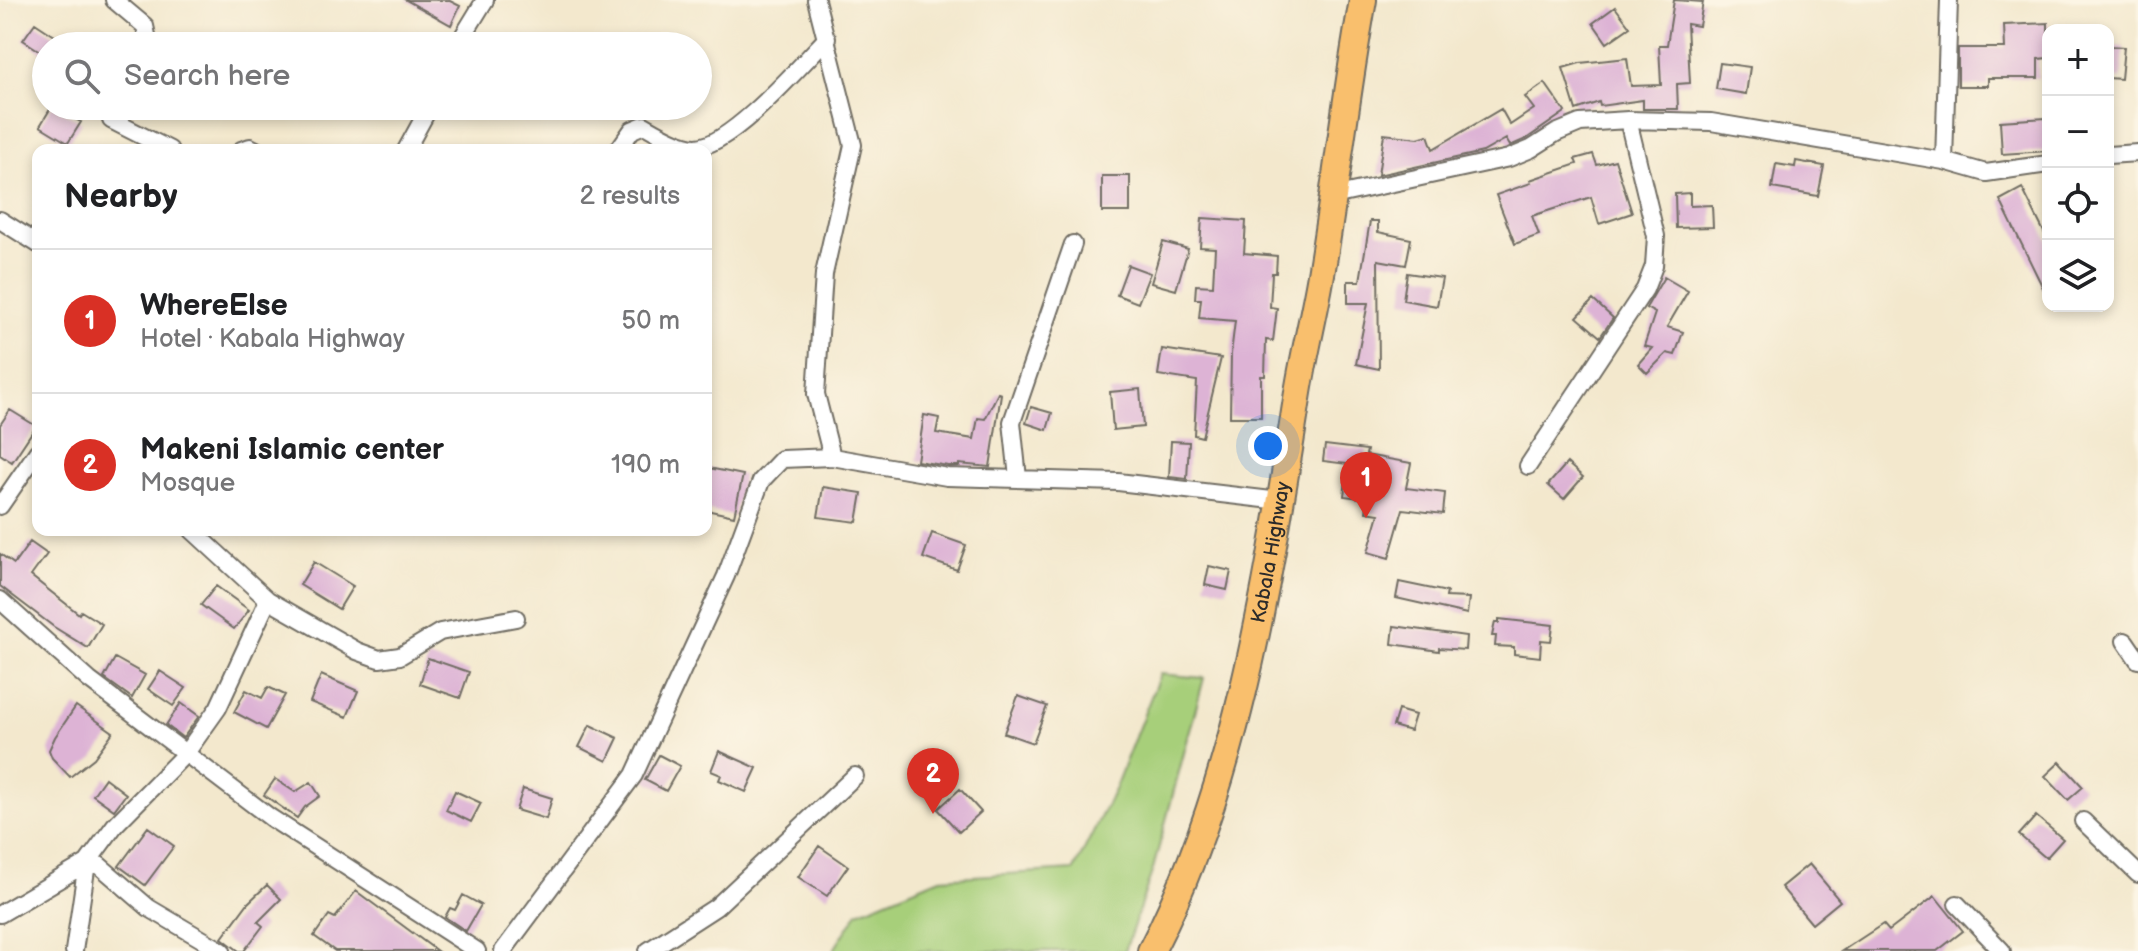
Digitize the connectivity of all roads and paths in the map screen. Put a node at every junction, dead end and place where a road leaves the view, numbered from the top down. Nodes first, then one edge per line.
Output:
1 (114, 0) edge
2 (485, 0) edge
3 (816, 0) edge
4 (1363, 0) edge
5 (1949, 0) edge
6 (146, 32) edge
7 (466, 32) edge
8 (827, 38) junction
9 (111, 120) edge
10 (422, 120) edge
11 (1628, 120) junction
12 (158, 144) edge
13 (409, 144) edge
14 (622, 144) edge
15 (686, 144) edge
16 (712, 144) edge
17 (2138, 153) edge
18 (2114, 155) edge
19 (1944, 161) junction
20 (2042, 165) edge
21 (1333, 196) junction
22 (0, 220) edge
23 (32, 240) edge
24 (1073, 244) dead end
25 (832, 457) junction
26 (32, 460) edge
27 (1528, 466) dead end
28 (1018, 478) junction
29 (1281, 501) junction
30 (0, 506) edge
31 (199, 536) edge
32 (0, 600) edge
33 (268, 600) junction
34 (516, 618) dead end
35 (2125, 641) dead end
36 (2138, 660) edge
37 (186, 753) junction
38 (855, 776) dead end
39 (2083, 821) dead end
40 (87, 863) junction
41 (2138, 874) edge
42 (1957, 904) dead end
43 (0, 914) edge
44 (74, 951) edge
45 (222, 951) edge
46 (477, 951) edge
47 (503, 951) edge
48 (648, 951) edge
49 (1151, 951) edge
50 (2002, 951) edge

1 - 6 street
2 - 7 street
3 - 8 street
4 - 21 main road, Kabala Highway
5 - 19 street
8 - 16 street
8 - 25 street
9 - 12 street
10 - 13 street
11 - 19 street
11 - 21 street
11 - 27 street
14 - 15 street
17 - 18 street
19 - 20 street
21 - 29 main road, Kabala Highway
22 - 23 street
24 - 28 street
25 - 28 street
25 - 47 street
26 - 30 street
28 - 29 street
29 - 49 main road, Kabala Highway
31 - 33 street
32 - 37 street
33 - 34 street
33 - 37 street
35 - 36 street
37 - 40 street
37 - 46 street
38 - 48 street
39 - 41 street
40 - 43 street
40 - 44 street
40 - 45 street
42 - 50 street

